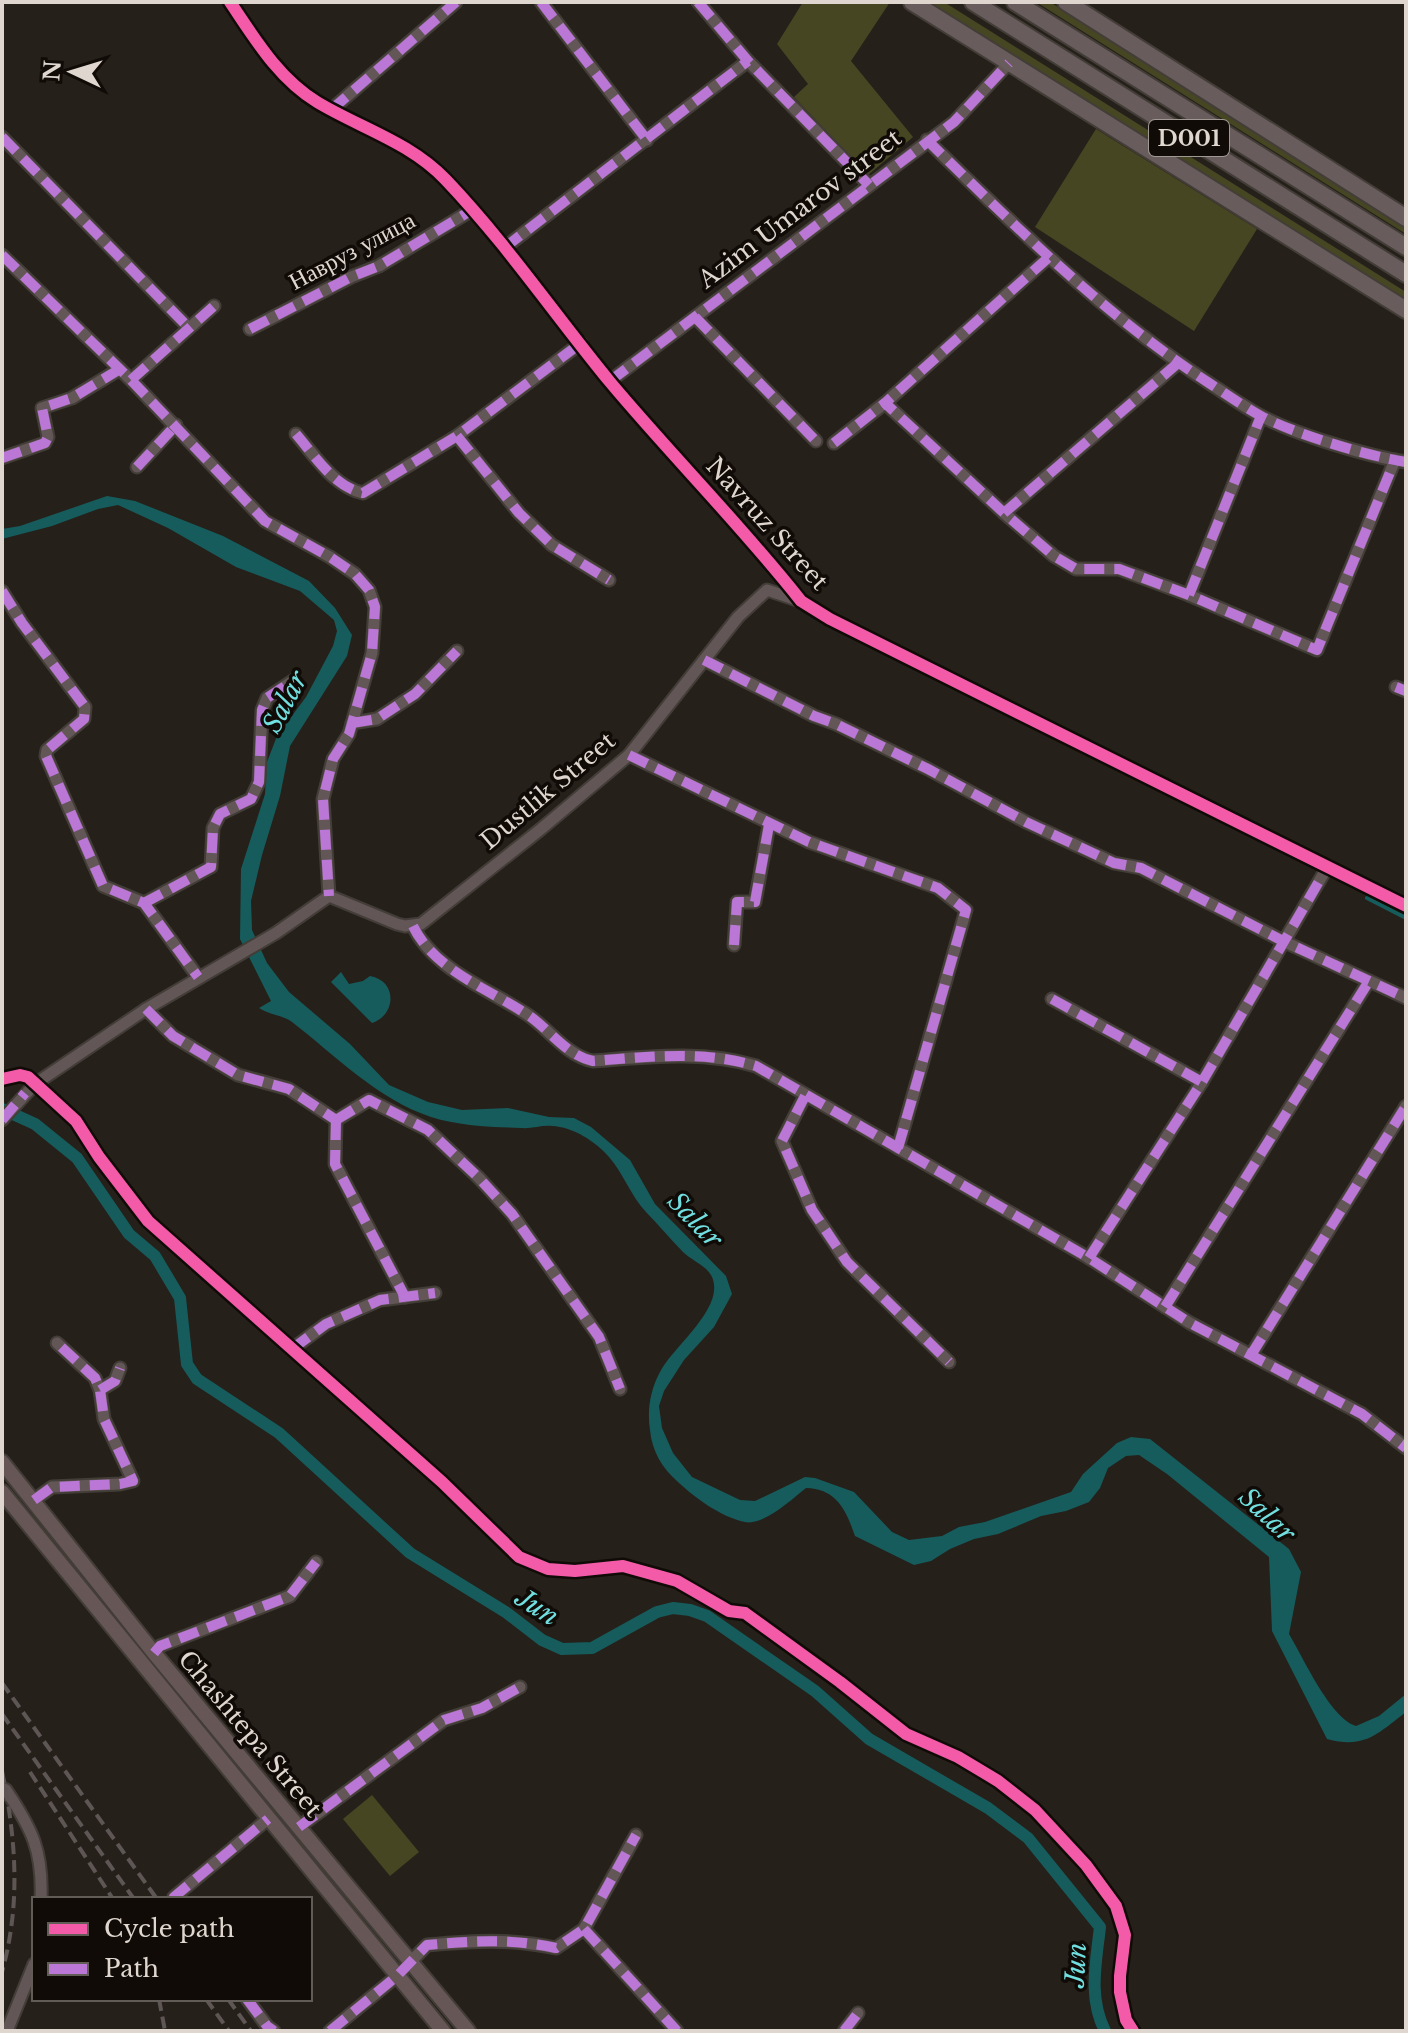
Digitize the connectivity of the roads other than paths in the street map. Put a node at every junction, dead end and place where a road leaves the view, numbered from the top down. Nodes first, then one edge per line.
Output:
1 (230, 2) edge
2 (456, 2) edge
3 (541, 2) edge
4 (698, 2) edge
5 (912, 2) edge
6 (973, 2) edge
7 (1015, 2) edge
8 (1066, 2) edge
9 (748, 61) junction
10 (1009, 63) junction
11 (331, 110) junction
12 (2, 137) edge
13 (647, 140) junction
14 (927, 140) junction
15 (869, 185) junction
16 (472, 210) junction
17 (1406, 218) edge
18 (1406, 247) edge
19 (504, 248) junction
20 (2, 255) edge
21 (1048, 258) junction
22 (1406, 274) edge
23 (214, 306) dead end
24 (1406, 310) edge
25 (695, 317) junction
26 (189, 328) junction
27 (250, 329) dead end
28 (581, 343) junction
29 (1178, 363) junction
30 (120, 369) junction
31 (131, 380) junction
32 (610, 381) junction
33 (885, 403) junction
34 (1261, 416) junction
35 (176, 425) junction
36 (296, 434) dead end
37 (457, 436) junction
38 (816, 441) dead end
39 (834, 443) dead end
40 (2, 458) edge
41 (1400, 461) edge
42 (137, 467) dead end
43 (1004, 513) junction
44 (780, 575) junction
45 (609, 580) dead end
46 (767, 590) junction
47 (2, 591) edge
48 (1189, 595) junction
49 (801, 601) junction
50 (457, 651) dead end
51 (704, 660) junction
52 (294, 680) dead end
53 (352, 723) junction
54 (629, 755) junction
55 (769, 825) junction
56 (1328, 866) junction
57 (329, 896) junction
58 (144, 903) junction
59 (1406, 906) edge
60 (413, 926) junction
61 (1285, 942) junction
62 (734, 945) dead end
63 (198, 977) junction
64 (1369, 981) junction
65 (1406, 998) edge
66 (1052, 999) dead end
67 (146, 1009) junction
68 (2, 1079) edge
69 (1202, 1082) junction
70 (35, 1084) junction
71 (805, 1096) junction
72 (1406, 1106) edge
73 (2, 1120) edge
74 (336, 1120) junction
75 (898, 1148) junction
76 (1089, 1258) junction
77 (435, 1293) dead end
78 (405, 1297) junction
79 (1165, 1307) junction
80 (57, 1343) dead end
81 (292, 1349) junction
82 (1251, 1355) junction
83 (949, 1362) dead end
84 (120, 1368) dead end
85 (620, 1389) dead end
86 (100, 1390) junction
87 (1406, 1448) edge
88 (2, 1462) edge
89 (2, 1492) edge
90 (34, 1500) junction
91 (316, 1562) dead end
92 (154, 1653) junction
93 (520, 1687) dead end
94 (2, 1788) edge
95 (268, 1819) junction
96 (299, 1827) junction
97 (636, 1835) dead end
98 (41, 1897) edge
99 (174, 1897) edge
100 (584, 1929) junction
101 (410, 1960) junction
102 (32, 1969) edge
103 (397, 1976) junction
104 (248, 2001) edge
105 (858, 2013) dead end
106 (7, 2031) edge
107 (274, 2031) edge
108 (331, 2031) edge
109 (443, 2031) edge
110 (468, 2031) edge
111 (677, 2031) edge
112 (844, 2031) edge
113 (1133, 2031) edge

1 - 11 street, Navruz Street
2 - 11 street
3 - 13 street
4 - 9 street
5 - 10 highway
6 - 22 highway, D001
7 - 18 highway, D001
8 - 17 highway
9 - 13 street
9 - 15 street
10 - 14 street, Azim Umarov street
10 - 24 highway
11 - 16 street, Navruz Street
12 - 26 street
13 - 19 street
14 - 15 street, Azim Umarov street
14 - 21 street
15 - 25 street, Azim Umarov street
16 - 19 street, Navruz Street
16 - 27 street, Навруз улица
19 - 28 street, Navruz Street
20 - 30 street
21 - 29 street
21 - 33 street
23 - 26 street
25 - 32 street, Azim Umarov street
25 - 38 street
26 - 31 street
28 - 32 street, Navruz Street
28 - 37 street
29 - 34 street
29 - 43 street
30 - 31 street
30 - 40 street
31 - 35 street
32 - 44 street, Navruz Street
33 - 39 street
33 - 43 street
34 - 41 street
34 - 48 street
35 - 42 street
35 - 53 street
36 - 37 street
37 - 45 street
41 - 48 street
43 - 48 street
44 - 46 street, Dustlik Street
44 - 49 street, Navruz Street
46 - 49 street
46 - 51 street, Dustlik Street
47 - 58 street
49 - 56 street, Navruz Street
50 - 53 street
51 - 54 street, Dustlik Street
51 - 61 street
52 - 58 street
53 - 57 street
54 - 55 street
54 - 60 street, Dustlik Street
55 - 62 street
55 - 75 street
56 - 59 street, Navruz Street
56 - 61 street
57 - 60 street
57 - 63 street
58 - 63 street
60 - 71 street
61 - 64 street
61 - 69 street
63 - 67 street
64 - 65 street
64 - 79 street
66 - 69 street
67 - 70 street
67 - 74 street
68 - 70 street
69 - 76 street
70 - 73 street
70 - 81 street
71 - 75 street
71 - 83 street
72 - 82 street
74 - 78 street
74 - 85 street
75 - 76 street
76 - 79 street
77 - 78 street
78 - 81 street
79 - 82 street
80 - 86 street
81 - 113 street
82 - 87 street
84 - 86 street
86 - 90 street
88 - 90 main road, Chashtepa Street
89 - 95 main road, Chashtepa Street
90 - 92 main road, Chashtepa Street
91 - 92 street
92 - 96 main road, Chashtepa Street
93 - 96 street
94 - 98 street
95 - 99 street
95 - 103 main road, Chashtepa Street
96 - 101 main road, Chashtepa Street
97 - 100 street
100 - 101 street
100 - 111 street
101 - 103 street
101 - 110 main road, Chashtepa Street
102 - 106 street
103 - 108 street
103 - 109 main road, Chashtepa Street
104 - 107 street
105 - 112 street

